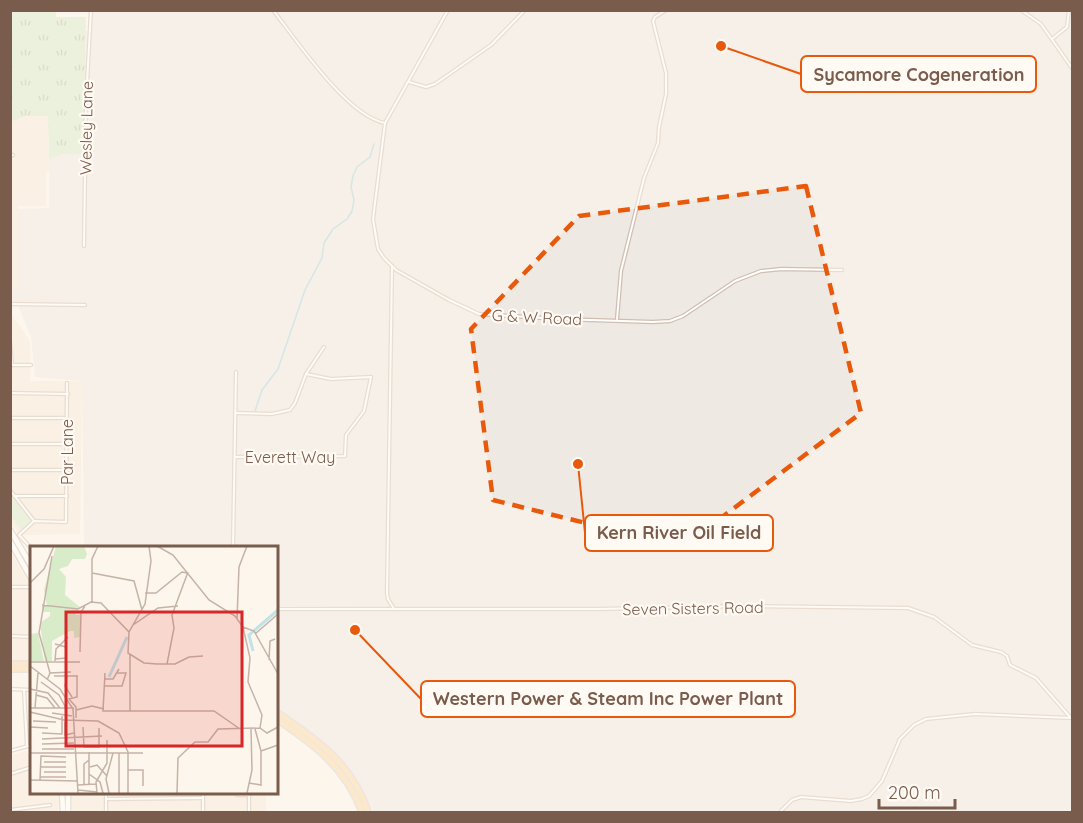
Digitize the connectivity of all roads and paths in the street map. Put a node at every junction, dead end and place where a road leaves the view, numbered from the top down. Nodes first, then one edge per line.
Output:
1 (91, 10) edge
2 (273, 10) edge
3 (448, 10) edge
4 (525, 10) edge
5 (666, 10) edge
6 (1021, 10) edge
7 (1069, 10) edge
8 (1052, 39) junction
9 (1072, 68) edge
10 (408, 82) junction
11 (385, 123) junction
12 (84, 246) dead end
13 (392, 266) junction
14 (843, 270) dead end
15 (10, 304) edge
16 (85, 305) dead end
17 (617, 320) junction
18 (10, 342) edge
19 (324, 347) dead end
20 (11, 365) edge
21 (31, 365) dead end
22 (236, 372) dead end
23 (306, 374) junction
24 (68, 383) dead end
25 (10, 393) edge
26 (68, 394) junction
27 (235, 413) junction
28 (10, 418) edge
29 (67, 418) junction
30 (10, 444) edge
31 (67, 444) junction
32 (235, 457) junction
33 (10, 470) edge
34 (68, 470) junction
35 (10, 490) edge
36 (14, 496) junction
37 (67, 496) junction
38 (34, 521) junction
39 (10, 530) edge
40 (10, 541) edge
41 (233, 546) edge
42 (30, 547) edge
43 (30, 564) edge
44 (30, 576) edge
45 (10, 587) edge
46 (30, 587) edge
47 (278, 609) edge
48 (394, 609) junction
49 (10, 636) edge
50 (30, 637) edge
51 (10, 664) edge
52 (30, 664) edge
53 (10, 669) edge
54 (30, 669) edge
55 (10, 689) edge
56 (24, 690) junction
57 (30, 690) edge
58 (278, 713) edge
59 (24, 717) junction
60 (30, 717) edge
61 (1071, 717) edge
62 (278, 720) edge
63 (30, 745) edge
64 (27, 746) junction
65 (10, 751) edge
66 (30, 768) edge
67 (10, 774) edge
68 (63, 793) edge
69 (68, 793) edge
70 (106, 793) edge
71 (202, 793) edge
72 (249, 793) edge
73 (237, 795) dead end
74 (203, 798) junction
75 (106, 799) junction
76 (50, 805) dead end
77 (10, 810) edge
78 (63, 813) edge
79 (68, 813) edge
80 (106, 813) edge
81 (203, 813) edge
82 (249, 813) edge
83 (362, 813) edge
84 (369, 813) edge
85 (780, 813) edge

1 - 12 street, Wesley Lane
2 - 11 street
3 - 10 street, G & W Road
4 - 10 street
5 - 17 street
6 - 8 street
7 - 8 street
8 - 9 street
10 - 11 street, G & W Road
11 - 13 street, G & W Road
13 - 17 street, G & W Road
13 - 48 street
14 - 17 street, G & W Road
15 - 16 street
18 - 20 street
19 - 23 street
20 - 21 street
22 - 27 street
23 - 27 street
23 - 32 street, Everett Way
24 - 26 street, Par Lane
25 - 26 street
26 - 29 street, Par Lane
27 - 32 street
28 - 29 street
29 - 31 street, Par Lane
30 - 31 street
31 - 34 street, Par Lane
32 - 41 street
33 - 34 street
34 - 37 street, Par Lane
35 - 36 street
36 - 37 street
36 - 38 street
37 - 38 street, Par Lane
38 - 42 street
39 - 43 main road
40 - 44 main road
45 - 46 street
47 - 48 street, Seven Sisters Road
48 - 61 street, Seven Sisters Road
49 - 50 street
51 - 52 main road
53 - 54 main road
55 - 56 street
56 - 57 street
56 - 59 street
58 - 84 main road
59 - 60 street
59 - 64 street
61 - 85 street
62 - 83 main road
63 - 64 street
64 - 65 street
66 - 67 street
68 - 78 main road
69 - 79 main road
70 - 75 street
71 - 74 street
72 - 73 street
72 - 82 street
74 - 75 street
74 - 81 street
75 - 80 street
76 - 77 street

